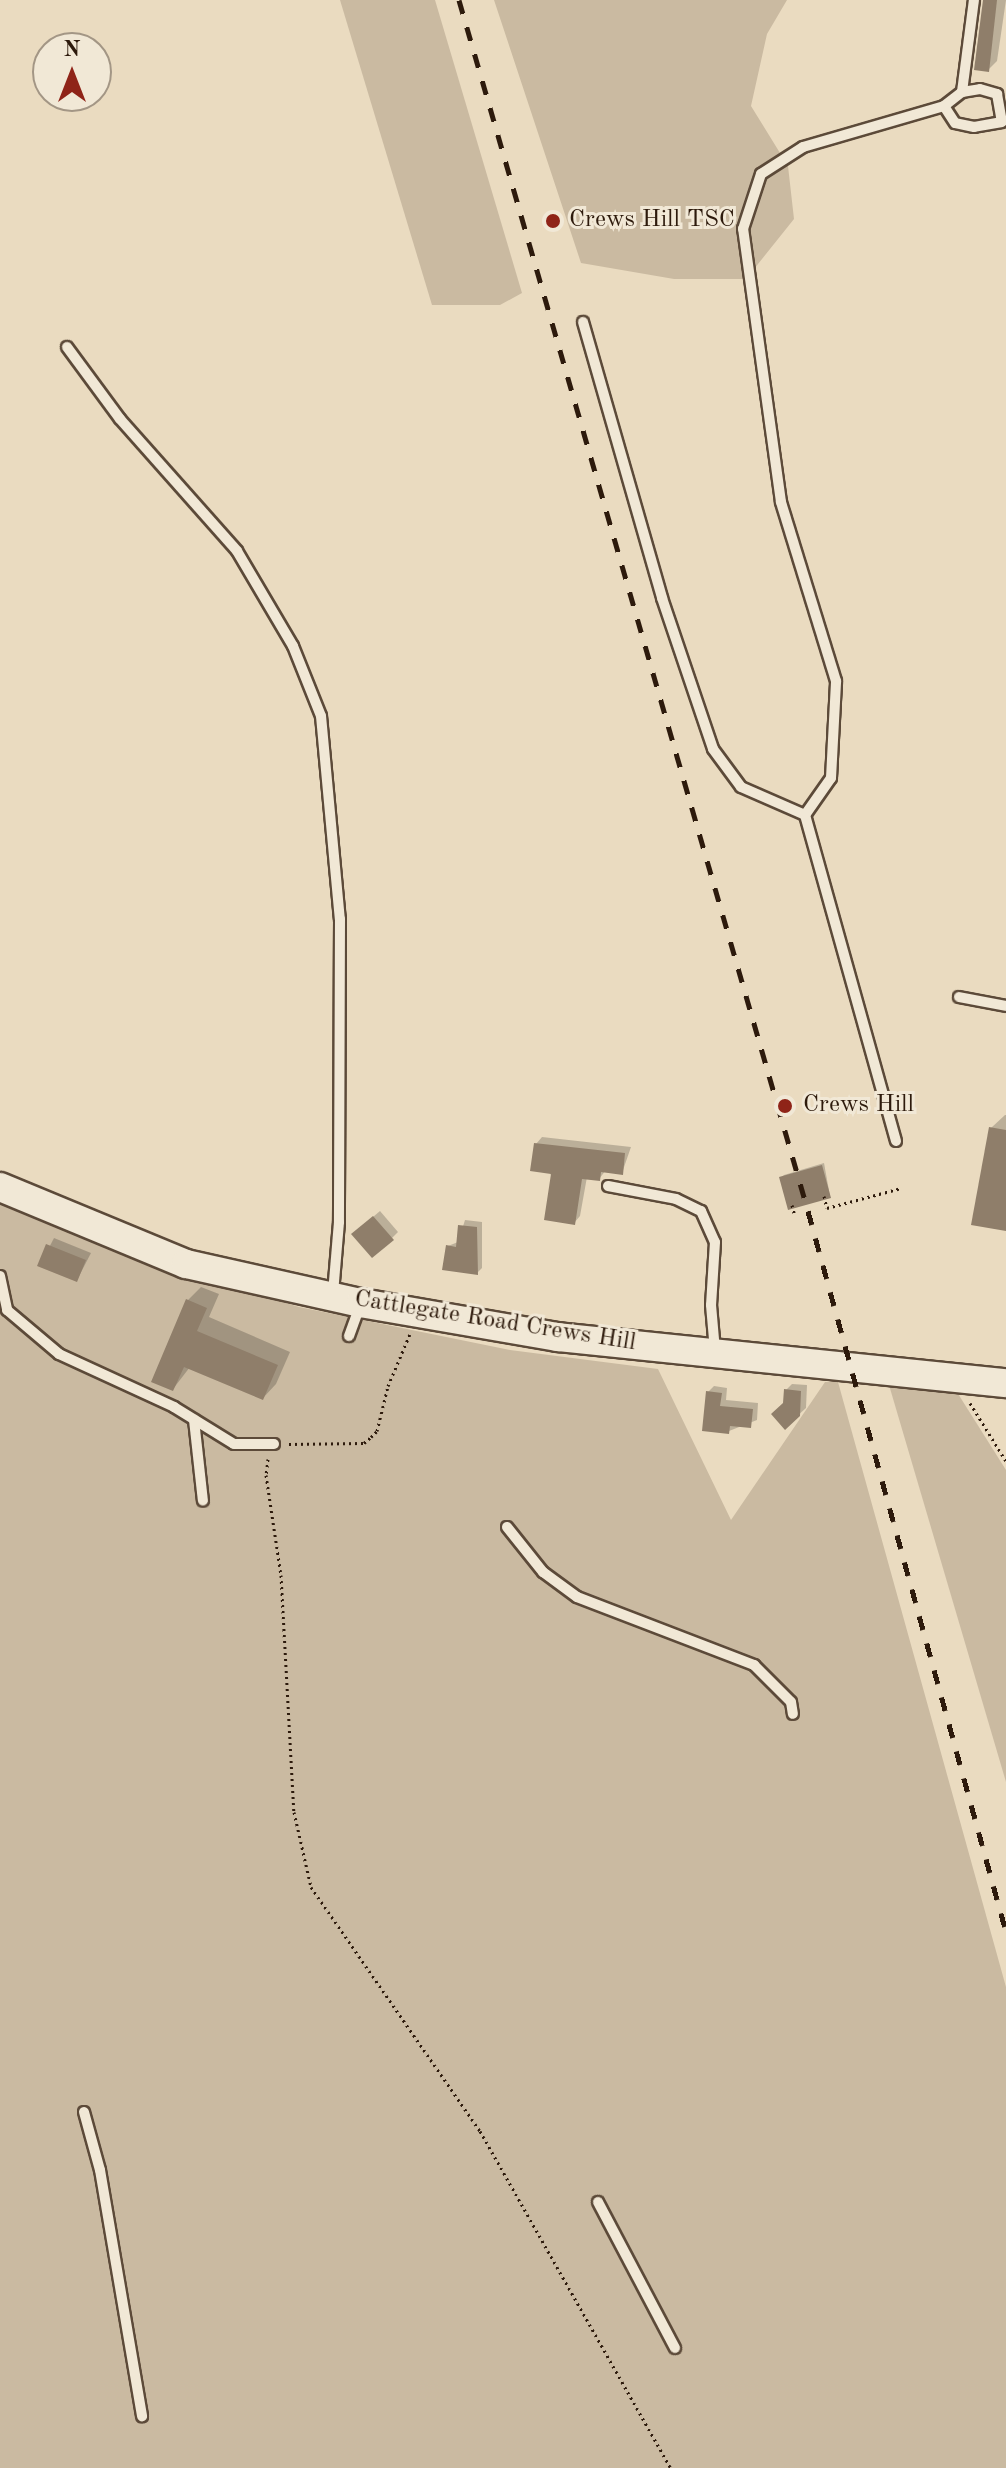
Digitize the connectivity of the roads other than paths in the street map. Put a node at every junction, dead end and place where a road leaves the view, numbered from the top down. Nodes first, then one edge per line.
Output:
1 (974, 0) edge
2 (962, 92) junction
3 (944, 106) junction
4 (583, 322) dead end
5 (67, 347) dead end
6 (805, 815) junction
7 (959, 997) dead end
8 (1006, 1006) edge
9 (896, 1141) dead end
10 (608, 1186) dead end
11 (0, 1187) edge
12 (0, 1276) edge
13 (347, 1300) junction
14 (349, 1336) dead end
15 (715, 1353) junction
16 (1006, 1383) edge
17 (194, 1420) junction
18 (274, 1444) road end
19 (203, 1501) dead end
20 (507, 1527) dead end
21 (793, 1714) dead end
22 (84, 2112) dead end
23 (598, 2202) dead end
24 (675, 2348) dead end
25 (142, 2416) dead end

1 - 2 lane
2 - 3 lane
2 - 3 lane
3 - 6 lane
4 - 6 lane
5 - 13 lane
6 - 9 lane
7 - 8 lane
10 - 15 lane
11 - 13 street, Cattlegate Road Crews Hill
12 - 17 lane
13 - 14 lane
13 - 15 street, Cattlegate Road Crews Hill
15 - 16 street, Cattlegate Road Crews Hill
17 - 18 lane
17 - 19 lane
20 - 21 lane
22 - 25 lane
23 - 24 lane

